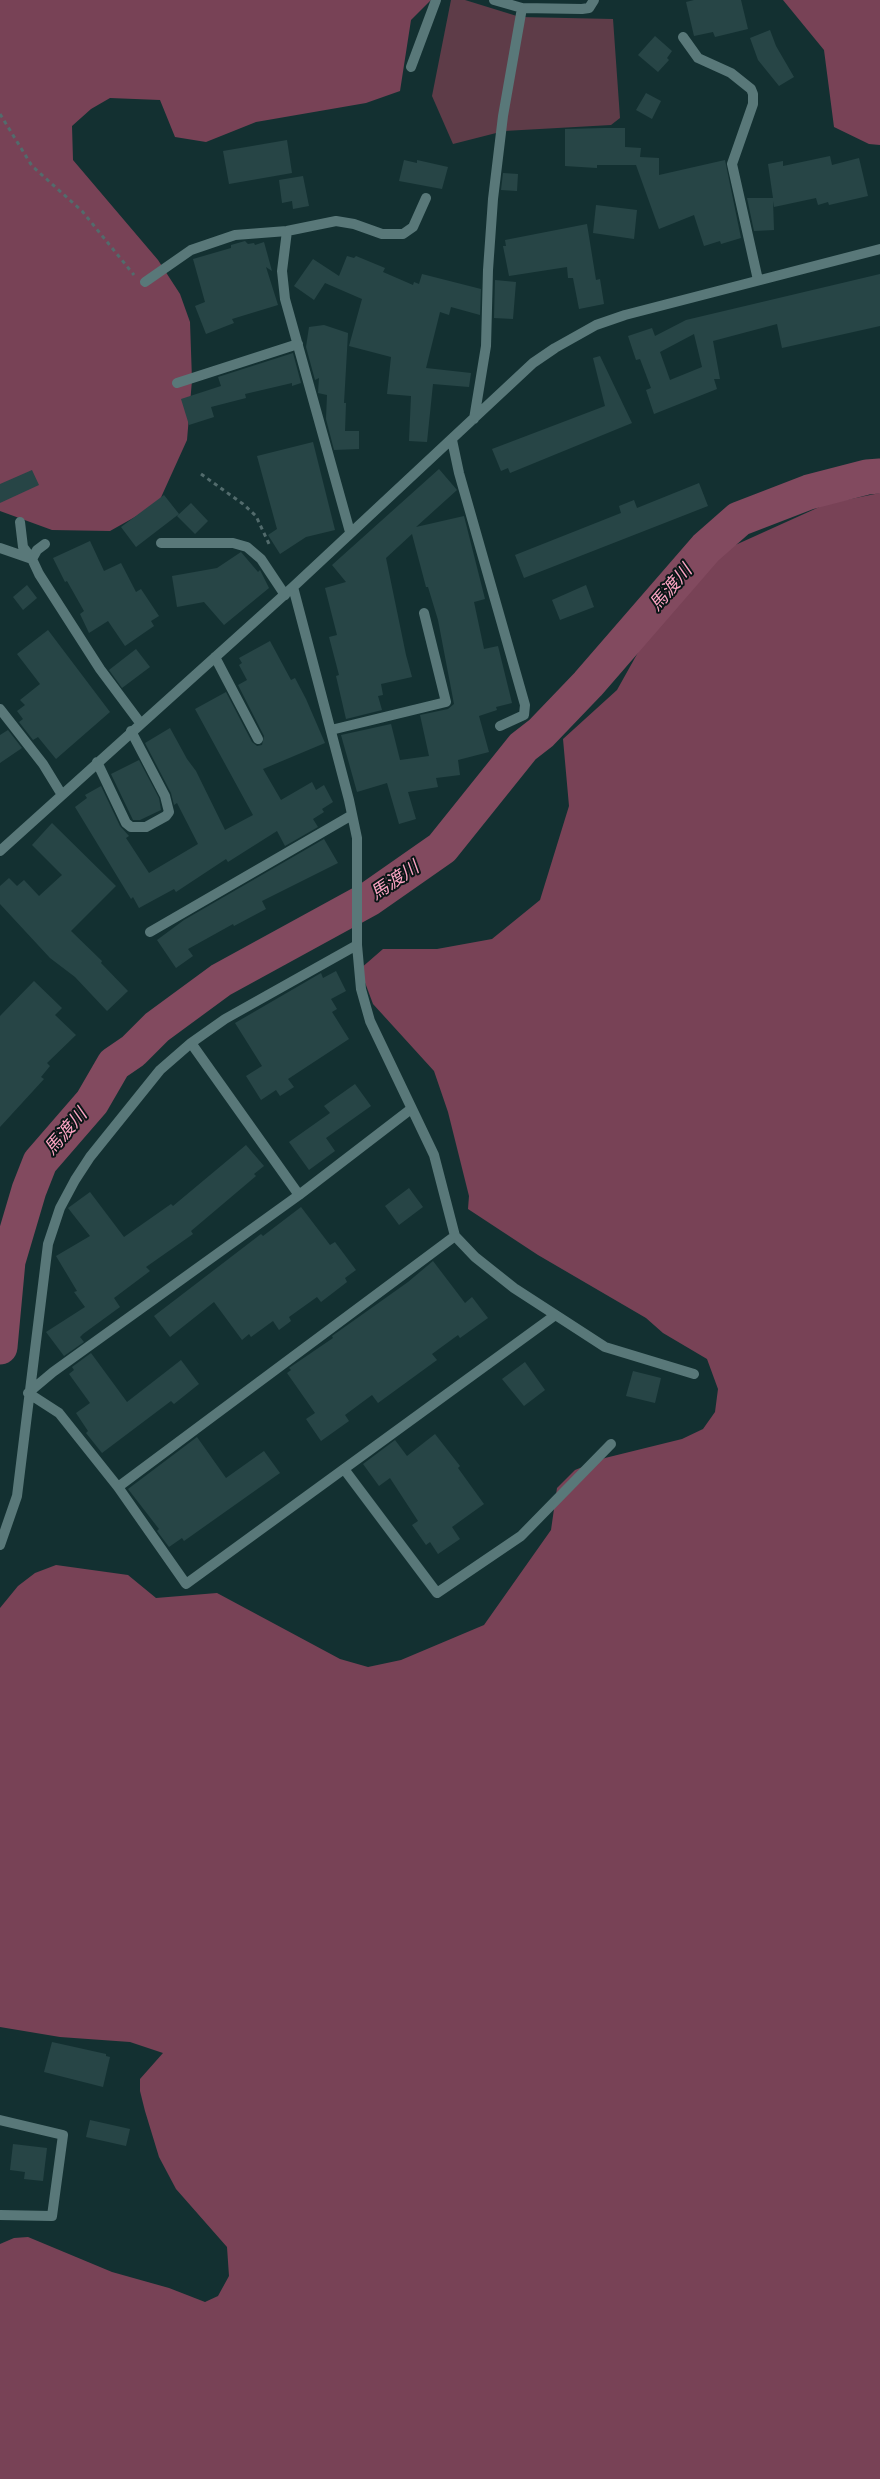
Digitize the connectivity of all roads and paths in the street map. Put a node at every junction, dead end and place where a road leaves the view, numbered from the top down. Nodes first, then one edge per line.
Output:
1 (436, 0) edge
2 (494, 0) edge
3 (594, 0) edge
4 (522, 8) junction
5 (683, 37) dead end
6 (411, 67) dead end
7 (0, 114) edge
8 (426, 198) dead end
9 (288, 230) junction
10 (880, 249) edge
11 (758, 280) junction
12 (145, 282) joint
13 (298, 344) junction
14 (177, 383) dead end
15 (474, 420) junction
16 (452, 440) junction
17 (201, 474) dead end
18 (20, 522) dead end
19 (350, 532) junction
20 (161, 543) dead end
21 (45, 544) dead end
22 (0, 548) edge
23 (275, 552) dead end
24 (32, 559) junction
25 (293, 587) junction
26 (285, 594) junction
27 (424, 613) dead end
28 (215, 657) junction
29 (0, 709) edge
30 (141, 724) junction
31 (500, 726) dead end
32 (330, 730) junction
33 (131, 732) junction
34 (258, 739) dead end
35 (97, 762) junction
36 (62, 795) junction
37 (352, 815) junction
38 (0, 851) edge
39 (150, 932) dead end
40 (357, 944) junction
41 (191, 1043) junction
42 (411, 1109) junction
43 (299, 1195) junction
44 (455, 1236) junction
45 (554, 1316) junction
46 (694, 1374) dead end
47 (28, 1393) junction
48 (611, 1444) dead end
49 (344, 1469) junction
50 (118, 1487) junction
51 (0, 1545) edge
52 (0, 2120) edge
53 (0, 2215) edge

1 - 6 street
2 - 4 street
3 - 4 street
4 - 15 street
5 - 11 street
7 - 12 path
8 - 9 street
9 - 12 street
9 - 13 street
10 - 11 street
11 - 15 street
13 - 14 street
13 - 19 street
15 - 16 street
16 - 19 street
16 - 31 street
17 - 23 path
18 - 24 street
19 - 25 street
20 - 26 street
21 - 24 street
22 - 24 street
24 - 30 street
25 - 26 street
25 - 32 street
26 - 28 street
27 - 32 street
28 - 30 street
28 - 34 street
29 - 36 street
30 - 33 street
32 - 37 street
33 - 35 street
33 - 35 street
35 - 36 street
36 - 38 street
37 - 39 street
37 - 40 street
40 - 41 street
40 - 42 street
41 - 43 street
41 - 47 street
42 - 43 street
42 - 44 street
43 - 47 street
44 - 45 street
44 - 50 street
45 - 46 street
45 - 49 street
47 - 50 street
47 - 51 street
48 - 49 street
49 - 50 street
52 - 53 street

